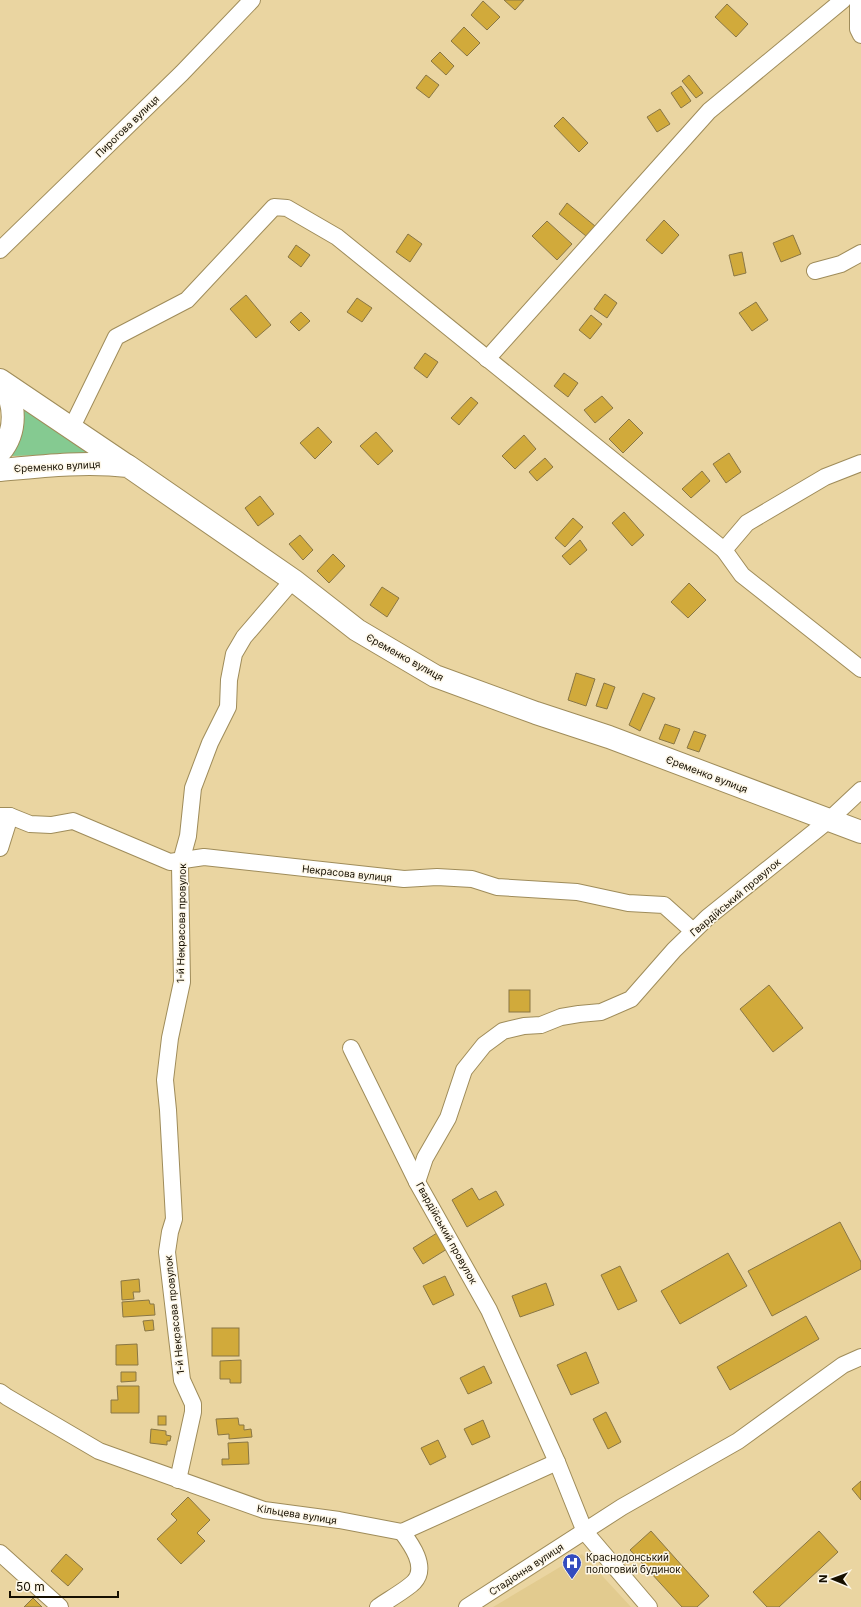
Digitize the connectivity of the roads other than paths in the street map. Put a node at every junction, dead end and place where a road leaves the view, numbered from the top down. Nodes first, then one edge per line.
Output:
1 (252, 0) edge
2 (842, 0) edge
3 (858, 0) edge
4 (861, 35) edge
5 (0, 250) edge
6 (861, 253) edge
7 (815, 271) dead end
8 (487, 359) junction
9 (0, 380) edge
10 (72, 427) junction
11 (0, 452) edge
12 (861, 463) edge
13 (128, 466) junction
14 (0, 470) edge
15 (724, 550) junction
16 (293, 580) junction
17 (861, 669) edge
18 (861, 790) edge
19 (5, 816) edge
20 (829, 820) junction
21 (861, 832) edge
22 (0, 848) edge
23 (182, 860) junction
24 (693, 931) junction
25 (351, 1048) dead end
26 (417, 1182) junction
27 (861, 1357) edge
28 (2, 1399) edge
29 (557, 1462) junction
30 (178, 1480) junction
31 (402, 1532) junction
32 (585, 1532) junction
33 (0, 1553) edge
34 (60, 1607) edge
35 (378, 1607) edge
36 (467, 1607) edge
37 (649, 1607) edge

1 - 5 street, Пирогова вулиця
2 - 8 street
3 - 4 street
6 - 7 street
8 - 10 street
8 - 15 street
9 - 10 street
9 - 11 street
10 - 13 street
12 - 15 street
13 - 14 street, Єременко вулиця
13 - 16 street, Єременко вулиця
15 - 17 street
16 - 20 street, Єременко вулиця
16 - 23 street, 1-й Некрасова провулок
18 - 20 street, Гвардійський провулок
19 - 22 street
19 - 23 street, Некрасова вулиця
20 - 21 street, Єременко вулиця
20 - 24 street, Гвардійський провулок
23 - 24 street, Некрасова вулиця
23 - 30 street, 1-й Некрасова провулок
24 - 26 street, Гвардійський провулок
25 - 26 street
26 - 29 street, Гвардійський провулок
27 - 32 street, Стадіонна вулиця
28 - 30 street, Кільцева вулиця
29 - 31 street
29 - 32 street, Гвардійський провулок
30 - 31 street, Кільцева вулиця
31 - 35 street
32 - 36 street, Стадіонна вулиця
32 - 37 street, Гвардійський провулок
33 - 34 street

